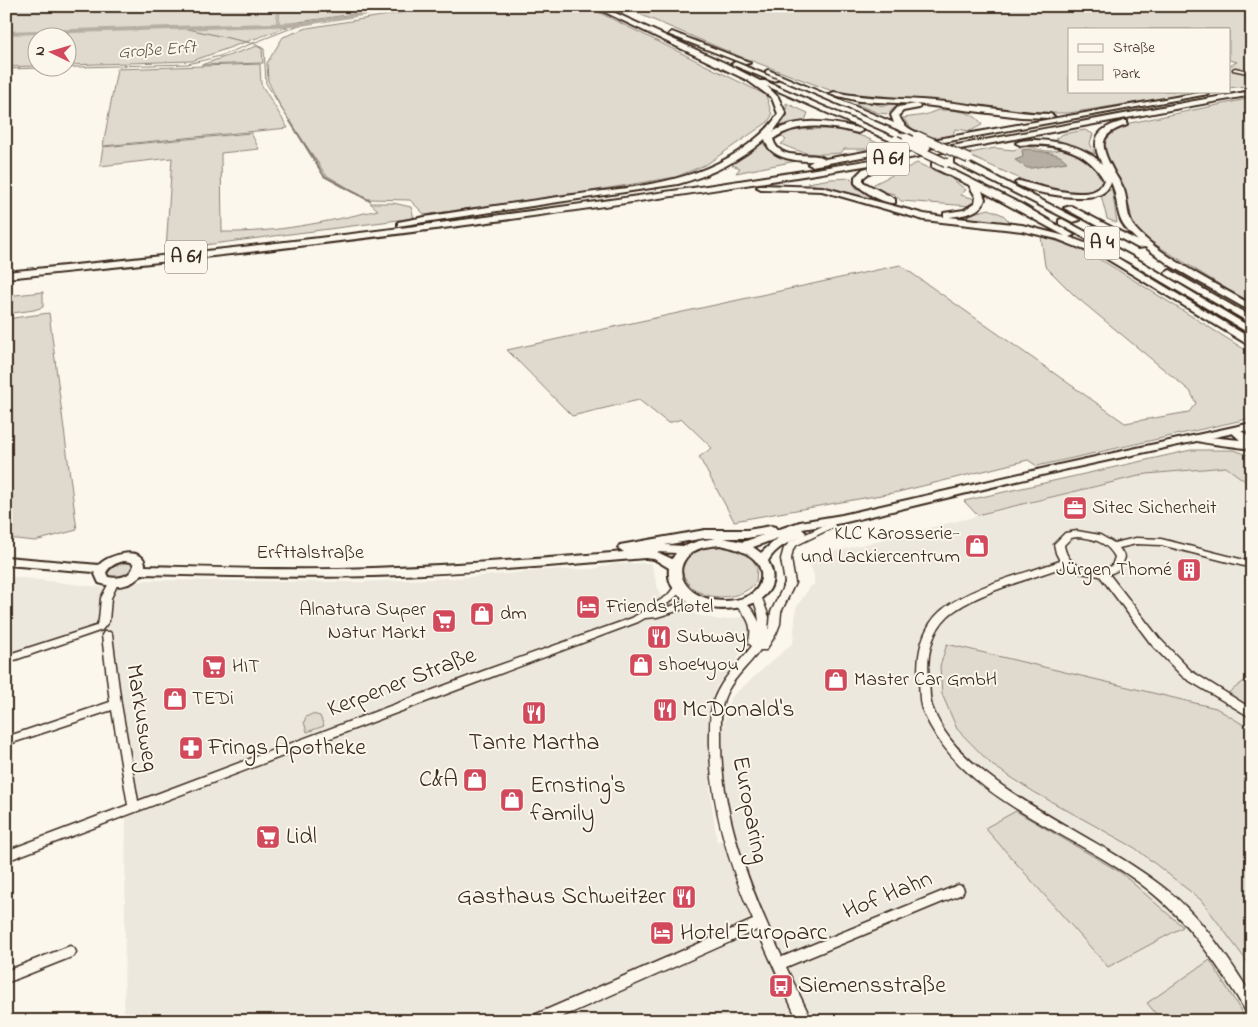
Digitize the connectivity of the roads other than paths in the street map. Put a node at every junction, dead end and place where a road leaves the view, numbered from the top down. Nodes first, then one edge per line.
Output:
1 (595, 6) edge
2 (607, 6) edge
3 (637, 21) junction
4 (723, 64) junction
5 (1235, 69) dead end
6 (734, 71) junction
7 (1252, 73) edge
8 (790, 81) junction
9 (1252, 88) edge
10 (1240, 90) junction
11 (1230, 91) edge
12 (1221, 92) edge
13 (1229, 92) edge
14 (1230, 92) edge
15 (1252, 94) edge
16 (1087, 114) junction
17 (1090, 124) junction
18 (865, 133) junction
19 (977, 134) junction
20 (913, 136) junction
21 (1005, 144) junction
22 (846, 157) junction
23 (887, 165) junction
24 (758, 175) junction
25 (968, 182) junction
26 (1019, 183) junction
27 (743, 188) junction
28 (528, 216) junction
29 (1079, 222) junction
30 (368, 230) junction
31 (1109, 257) junction
32 (1180, 267) junction
33 (6, 270) edge
34 (6, 275) edge
35 (1252, 309) edge
36 (1252, 321) edge
37 (1252, 332) edge
38 (1252, 344) edge
39 (1250, 428) edge
40 (1235, 430) junction
41 (1198, 439) junction
42 (1252, 445) edge
43 (837, 522) junction
44 (800, 526) junction
45 (744, 546) junction
46 (1113, 546) junction
47 (624, 548) junction
48 (685, 550) junction
49 (764, 560) junction
50 (6, 561) edge
51 (1067, 562) junction
52 (482, 565) junction
53 (674, 565) junction
54 (1252, 565) edge
55 (101, 569) junction
56 (139, 570) junction
57 (1103, 573) junction
58 (113, 583) junction
59 (679, 587) junction
60 (757, 595) junction
61 (700, 601) junction
62 (739, 604) junction
63 (646, 615) junction
64 (107, 635) dead end
65 (6, 659) edge
66 (743, 663) junction
67 (116, 704) junction
68 (1252, 714) edge
69 (6, 741) edge
70 (134, 808) junction
71 (6, 856) edge
72 (958, 890) dead end
73 (760, 923) junction
74 (70, 952) dead end
75 (778, 964) junction
76 (6, 976) edge
77 (1252, 1008) edge
78 (537, 1021) edge
79 (805, 1021) edge

1 - 4 highway, A 4
2 - 3 highway, A 4
3 - 8 highway
3 - 20 highway, A 4
4 - 6 highway
4 - 37 highway, A 4, bridge
5 - 7 street
6 - 18 highway
6 - 30 highway
8 - 16 highway
8 - 20 highway
9 - 10 highway, A 61
10 - 11 highway
10 - 14 highway, A 61
12 - 16 highway
13 - 24 highway, A 61
15 - 17 highway, A 61
15 - 32 highway
16 - 19 highway
17 - 21 highway
17 - 28 highway, A 61
18 - 22 highway
18 - 25 highway
19 - 20 highway
19 - 22 highway
20 - 26 highway, bridge
20 - 29 highway, A 4, bridge
21 - 23 highway
21 - 26 highway
22 - 24 highway
23 - 25 highway
23 - 27 highway
24 - 30 highway, A 61
25 - 31 highway
26 - 32 highway
27 - 28 highway
27 - 31 highway
28 - 34 highway, A 61
29 - 32 highway
29 - 36 highway, A 4
30 - 33 highway, A 61
31 - 38 highway
32 - 35 highway
39 - 40 main road
40 - 41 main road
40 - 42 highway
41 - 42 highway
41 - 43 main road
43 - 44 main road
43 - 49 main road
43 - 66 street
44 - 45 main road
44 - 47 main road
45 - 48 main road
45 - 49 main road
46 - 51 street
46 - 54 street
46 - 57 street
47 - 48 main road
47 - 52 main road
48 - 53 main road
49 - 60 main road
50 - 55 main road
51 - 57 street
51 - 77 street
52 - 53 main road
52 - 56 main road, Erfttalstraße
53 - 59 main road
55 - 56 main road
55 - 58 main road
56 - 58 main road
57 - 68 street
58 - 65 street
59 - 61 main road
59 - 63 street, Kerpener Straße
60 - 62 main road
60 - 66 street
61 - 62 main road
61 - 63 street, Kerpener Straße
62 - 66 street
63 - 70 street, Kerpener Straße
64 - 67 street, Markusweg
66 - 73 street, Europaring
67 - 69 street
67 - 70 street, Markusweg
70 - 71 street, Kerpener Straße
72 - 75 street, Hof Hahn
73 - 75 street, Europaring
73 - 78 street
74 - 76 street
75 - 79 street, Europaring

